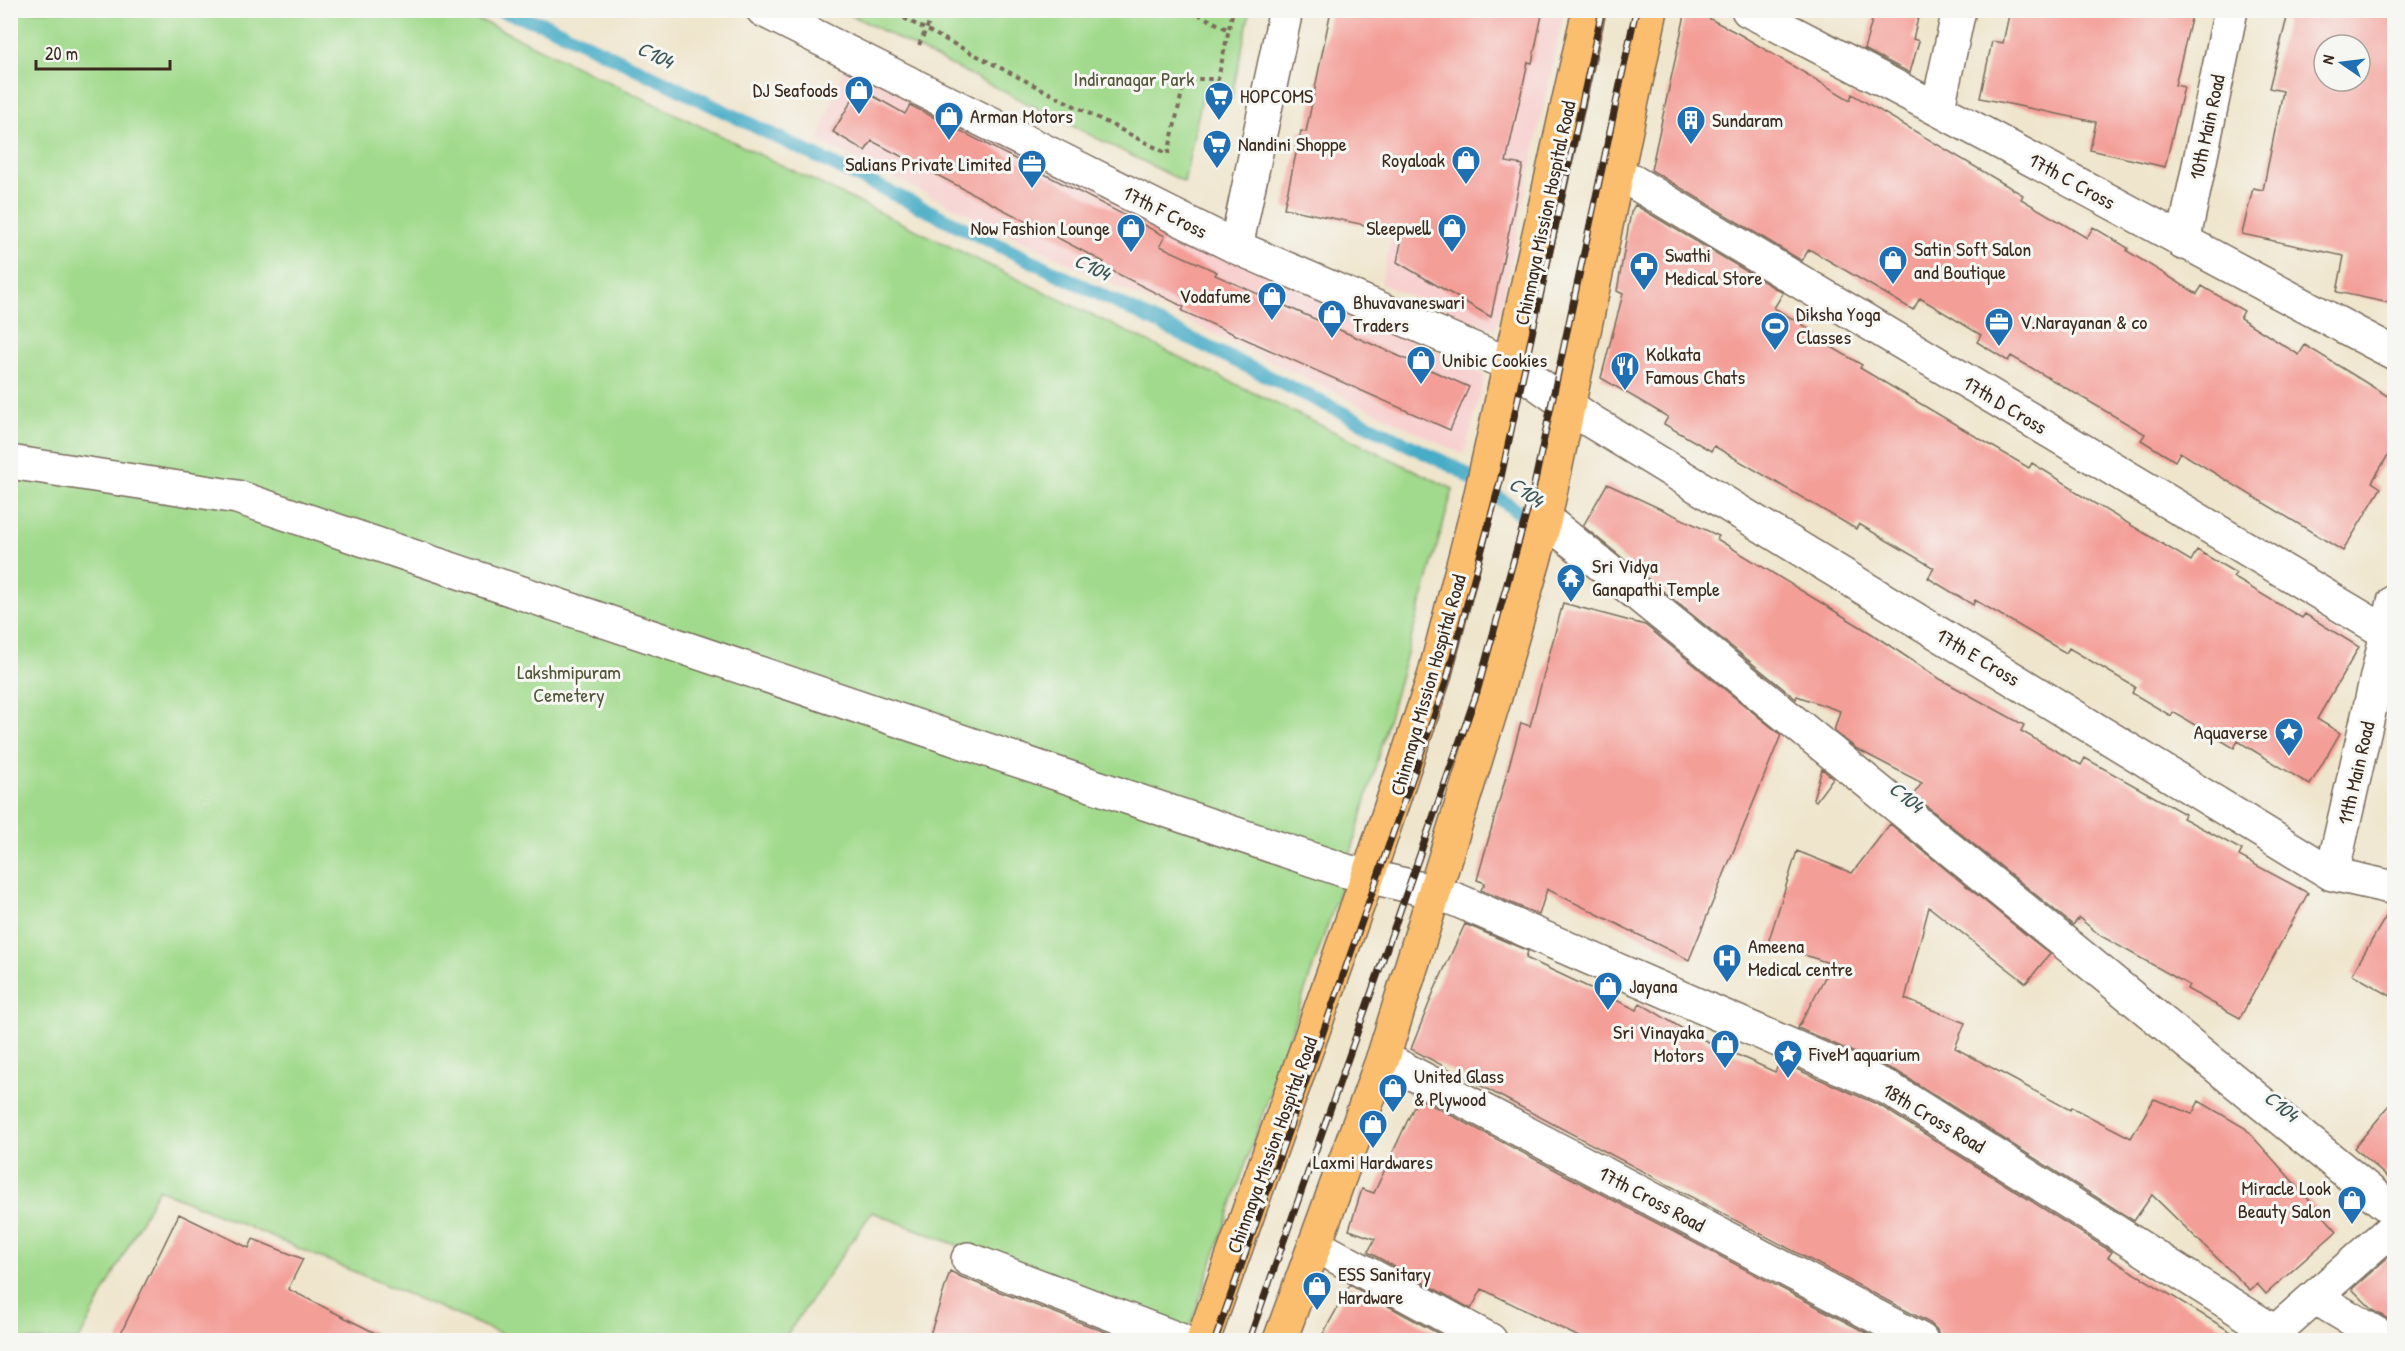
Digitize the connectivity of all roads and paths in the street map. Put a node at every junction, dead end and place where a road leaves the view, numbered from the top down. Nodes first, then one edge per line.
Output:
1 (763, 10) edge
2 (888, 10) edge
3 (1190, 10) edge
4 (1233, 10) edge
5 (1286, 10) edge
6 (1589, 10) edge
7 (1651, 10) edge
8 (1748, 10) edge
9 (1959, 10) edge
10 (2230, 10) edge
11 (1229, 30) junction
12 (1938, 107) junction
13 (1617, 172) junction
14 (2183, 243) junction
15 (1236, 248) junction
16 (2394, 353) edge
17 (1511, 365) junction
18 (1571, 405) junction
19 (10, 462) edge
20 (1545, 519) junction
21 (2394, 602) edge
22 (2391, 635) edge
23 (2332, 874) junction
24 (1368, 876) junction
25 (2394, 888) edge
26 (1435, 892) junction
27 (1383, 1058) junction
28 (2390, 1226) edge
29 (1315, 1245) junction
30 (968, 1259) dead end
31 (2316, 1298) junction
32 (2271, 1337) edge
33 (1180, 1341) edge
34 (1203, 1341) edge
35 (1280, 1341) edge
36 (1490, 1341) edge
37 (1922, 1341) edge
38 (2387, 1341) edge

1 - 15 street, 17th F Cross
2 - 11 path
3 - 11 path
4 - 11 path
5 - 15 street
6 - 17 main road, Chinmaya Mission Hospital Road
7 - 13 main road
8 - 12 street, 17th C Cross
9 - 12 street
10 - 14 street, 10th Main Road
12 - 14 street, 17th C Cross
13 - 18 main road
13 - 22 street, 17th D Cross
14 - 16 street, 17th C Cross
15 - 17 street, 17th F Cross
17 - 18 street, 17th F Cross
17 - 24 main road, Chinmaya Mission Hospital Road
18 - 20 main road
18 - 23 street, 17th E Cross
19 - 24 street, 18th Cross Road
20 - 26 main road
20 - 28 street
21 - 22 street, 11th Main Road
22 - 23 street, 11th Main Road
23 - 25 street, 17th E Cross
24 - 26 street, 18th Cross Road
24 - 34 main road, Chinmaya Mission Hospital Road
26 - 27 main road
26 - 32 street, 18th Cross Road
27 - 29 main road
27 - 37 street, 17th Cross Road
28 - 31 street
29 - 35 main road
29 - 36 street
30 - 33 street
31 - 32 street
31 - 38 street

